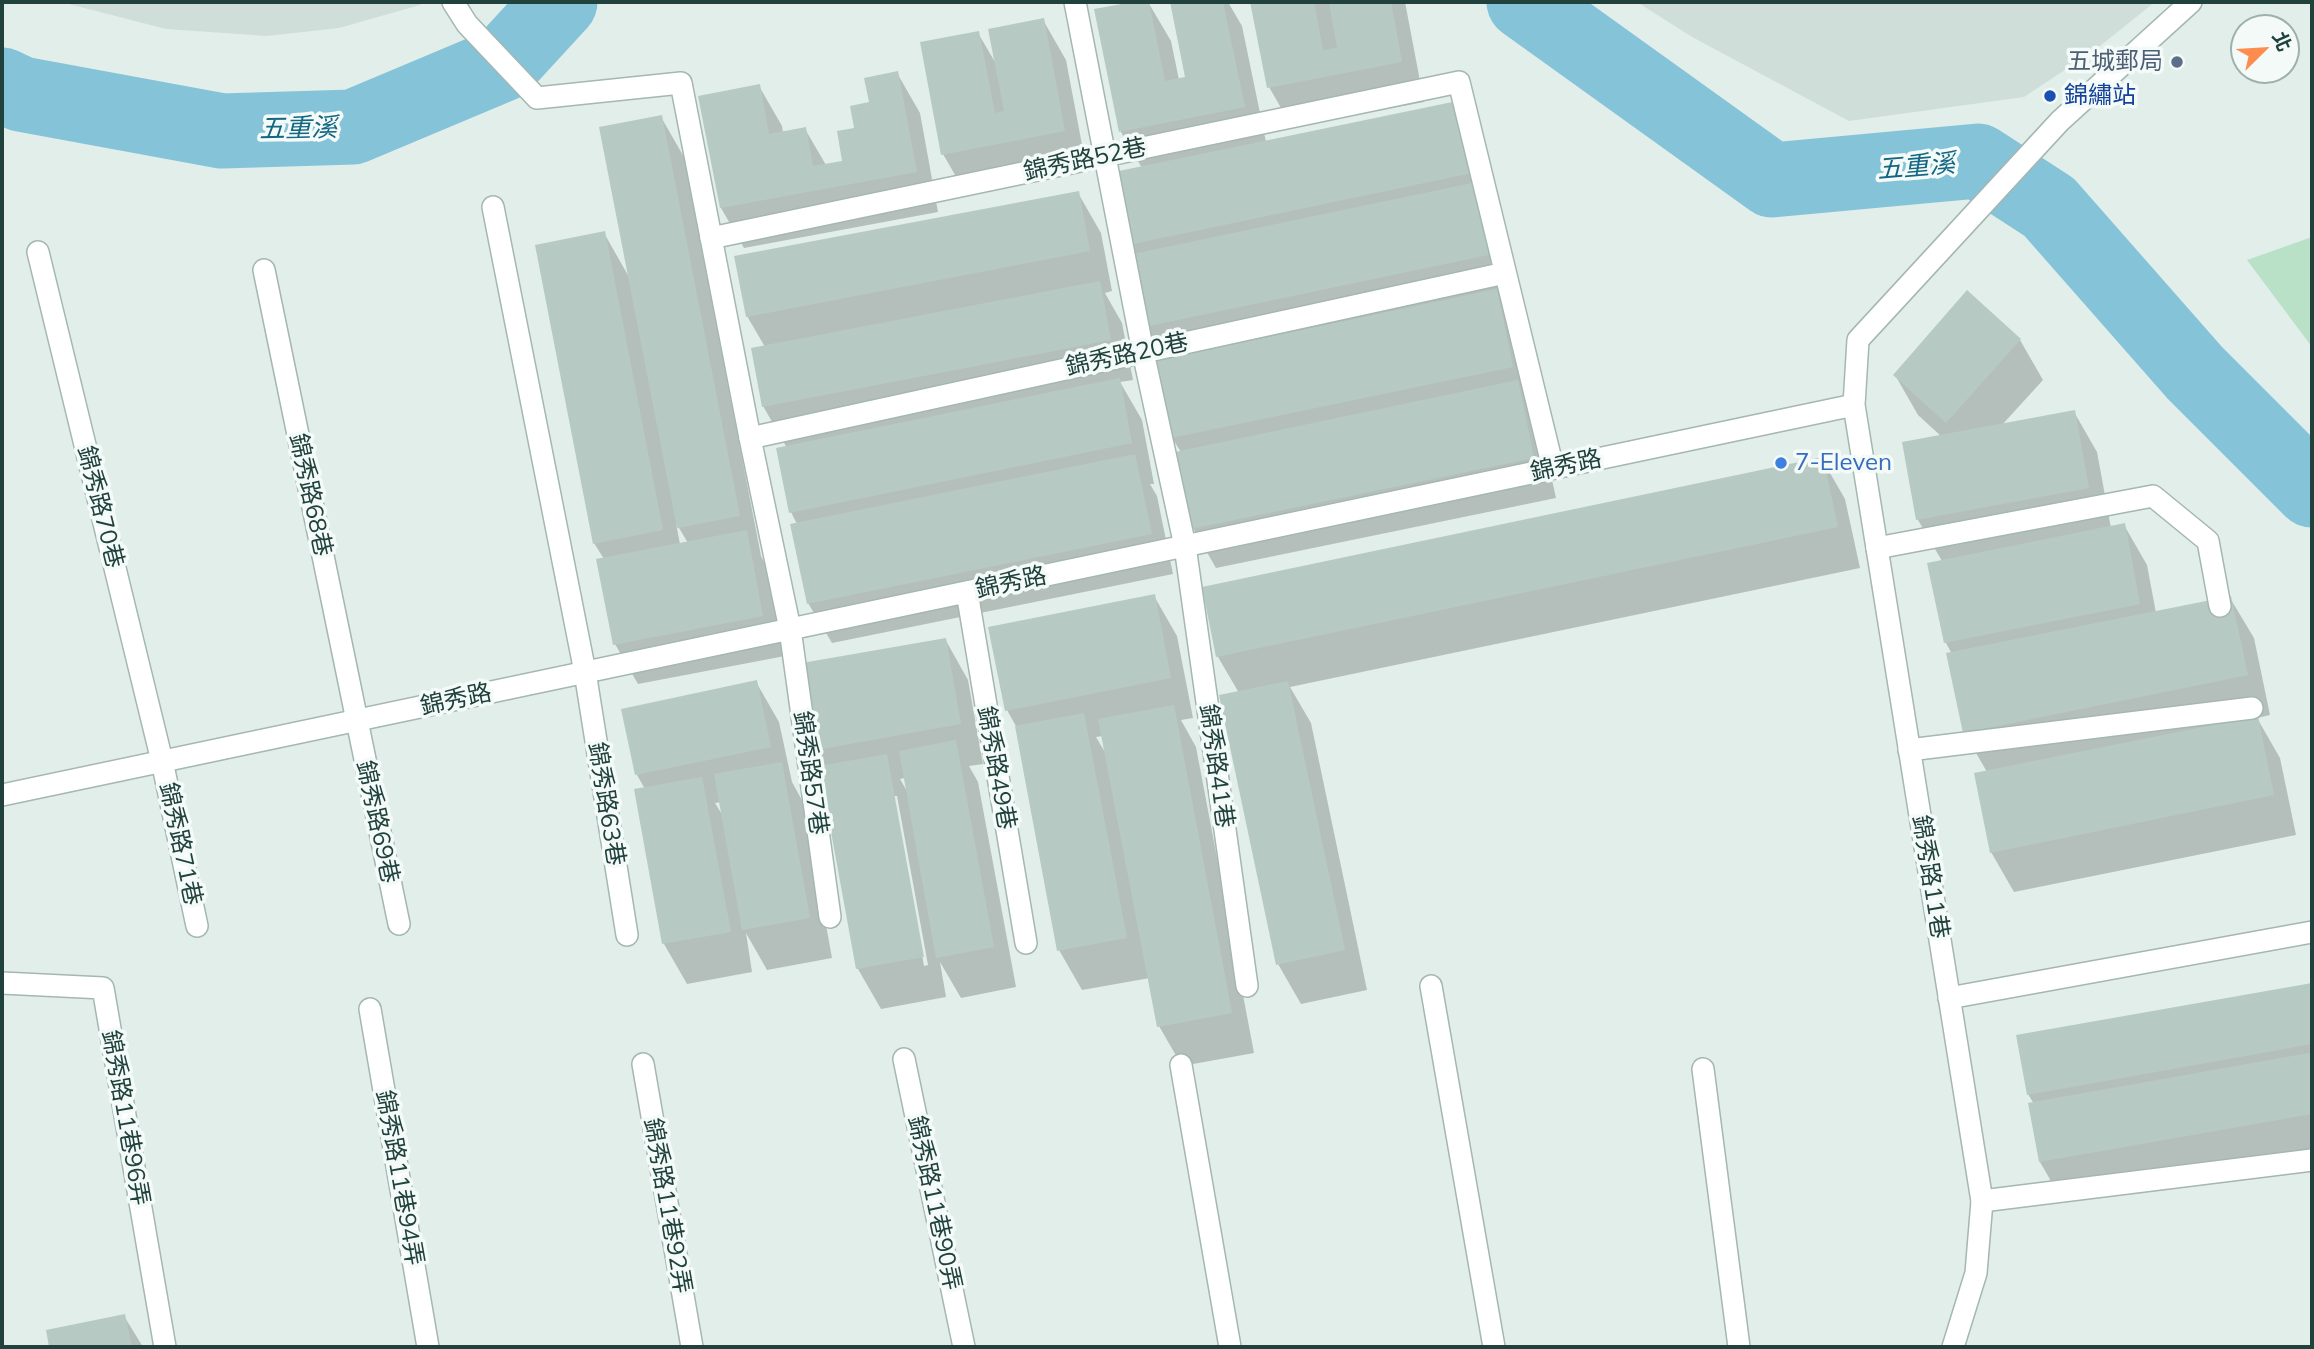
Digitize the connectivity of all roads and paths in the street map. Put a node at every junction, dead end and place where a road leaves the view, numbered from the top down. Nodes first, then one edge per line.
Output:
1 (453, 2) edge
2 (1075, 2) edge
3 (2192, 2) edge
4 (1106, 155) junction
5 (493, 207) dead end
6 (711, 238) junction
7 (38, 252) dead end
8 (264, 270) dead end
9 (1505, 273) junction
10 (1143, 352) junction
11 (1854, 405) junction
12 (750, 438) junction
13 (1553, 468) junction
14 (1185, 546) junction
15 (1877, 548) junction
16 (967, 592) junction
17 (2220, 606) dead end
18 (790, 629) junction
19 (585, 672) junction
20 (2252, 708) dead end
21 (356, 720) junction
22 (1909, 750) junction
23 (162, 761) junction
24 (2, 795) edge
25 (830, 917) dead end
26 (398, 924) dead end
27 (197, 926) dead end
28 (2312, 932) edge
29 (627, 935) dead end
30 (1026, 943) dead end
31 (2, 983) edge
32 (1247, 986) dead end
33 (1431, 986) dead end
34 (1949, 998) junction
35 (370, 1009) dead end
36 (904, 1059) dead end
37 (643, 1064) dead end
38 (1181, 1066) dead end
39 (1703, 1069) dead end
40 (2312, 1160) edge
41 (1982, 1201) junction
42 (164, 1347) edge
43 (428, 1347) edge
44 (692, 1347) edge
45 (964, 1347) edge
46 (1230, 1347) edge
47 (1494, 1347) edge
48 (1739, 1347) edge
49 (1953, 1347) edge

1 - 6 street
2 - 4 street, 錦秀路41巷
3 - 11 street
4 - 6 street, 錦秀路52巷
4 - 9 street, 錦秀路52巷
4 - 10 street, 錦秀路41巷
5 - 19 street, 錦秀路63巷
6 - 12 street
7 - 23 street, 錦秀路70巷
8 - 21 street, 錦秀路68巷
9 - 10 street, 錦秀路20巷
9 - 13 street
10 - 12 street, 錦秀路20巷
10 - 14 street, 錦秀路41巷
11 - 13 street, 錦秀路
11 - 15 street, 錦秀路11巷
12 - 18 street
13 - 14 street, 錦秀路
14 - 16 street, 錦秀路
14 - 32 street, 錦秀路41巷
15 - 17 street
15 - 22 street, 錦秀路11巷
16 - 18 street, 錦秀路
16 - 30 street, 錦秀路49巷
18 - 19 street, 錦秀路
18 - 25 street, 錦秀路57巷
19 - 21 street, 錦秀路
19 - 29 street, 錦秀路63巷
20 - 22 street
21 - 23 street, 錦秀路
21 - 26 street, 錦秀路69巷
22 - 34 street, 錦秀路11巷
23 - 24 street, 錦秀路
23 - 27 street, 錦秀路71巷
28 - 34 street
31 - 42 street, 錦秀路11巷96弄
33 - 47 street
34 - 41 street, 錦秀路11巷
35 - 43 street, 錦秀路11巷94弄
36 - 45 street, 錦秀路11巷90弄
37 - 44 street, 錦秀路11巷92弄
38 - 46 street
39 - 48 street
40 - 41 street
41 - 49 street, 錦秀路11巷

